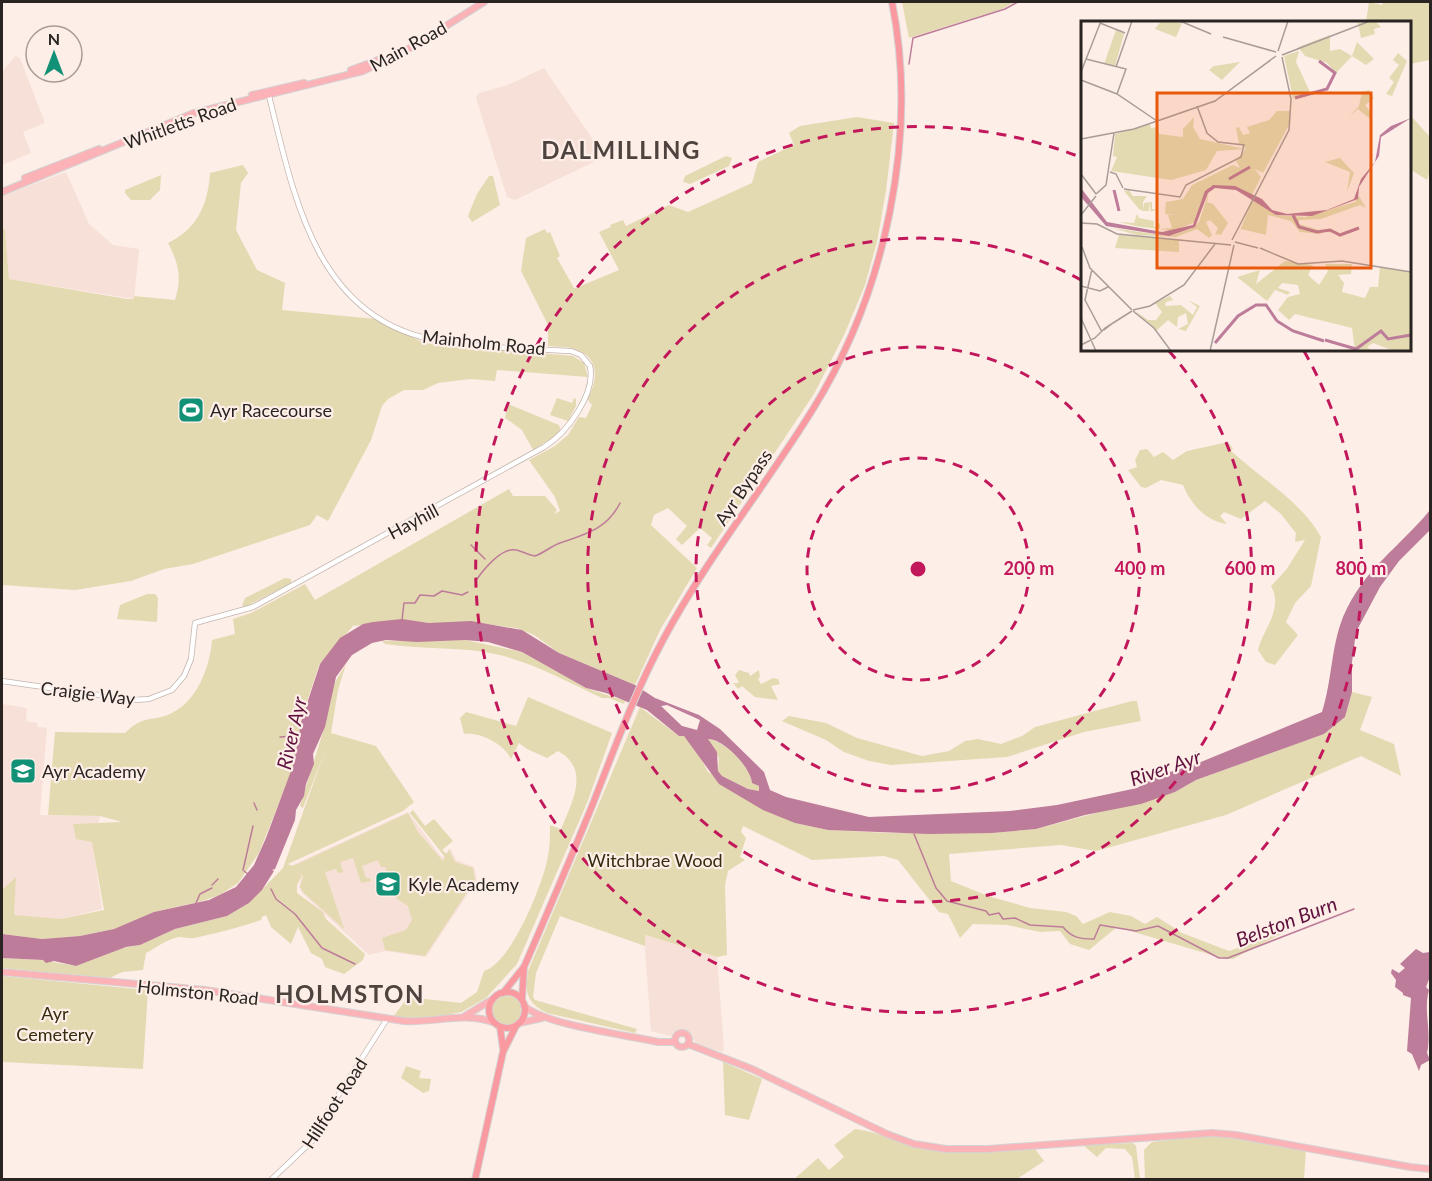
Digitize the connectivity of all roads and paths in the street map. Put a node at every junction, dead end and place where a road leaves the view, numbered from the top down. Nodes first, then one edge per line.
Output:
1 (476, 2) edge
2 (484, 2) edge
3 (892, 2) edge
4 (362, 69) junction
5 (268, 93) junction
6 (2, 190) edge
7 (591, 371) joint
8 (195, 623) joint
9 (2, 681) edge
10 (524, 968) junction
11 (2, 972) edge
12 (503, 993) junction
13 (493, 999) junction
14 (523, 1003) junction
15 (465, 1016) junction
16 (548, 1018) junction
17 (387, 1019) junction
18 (517, 1024) junction
19 (497, 1025) junction
20 (675, 1042) junction
21 (688, 1044) junction
22 (503, 1052) junction
23 (1431, 1169) edge
24 (271, 1179) edge
25 (475, 1179) edge

1 - 4 main road, Main Road
2 - 4 main road, Main Road
3 - 10 highway, Ayr Bypass
4 - 5 main road, Whitletts Road
5 - 6 main road, Whitletts Road
5 - 7 street, Mainholm Road
7 - 8 street, Hayhill
8 - 9 street, Craigie Way
10 - 12 highway, Ayr Bypass
10 - 14 highway, Ayr Bypass
11 - 17 main road, Holmston Road
12 - 13 highway
12 - 14 highway
13 - 15 main road
13 - 19 highway
14 - 16 main road
14 - 18 highway
15 - 17 main road, Holmston Road
15 - 19 main road
16 - 18 main road
16 - 20 main road
17 - 24 street, Hillfoot Road
18 - 19 highway
18 - 22 highway
19 - 22 highway
20 - 21 main road
20 - 21 main road
21 - 23 main road
22 - 25 highway

